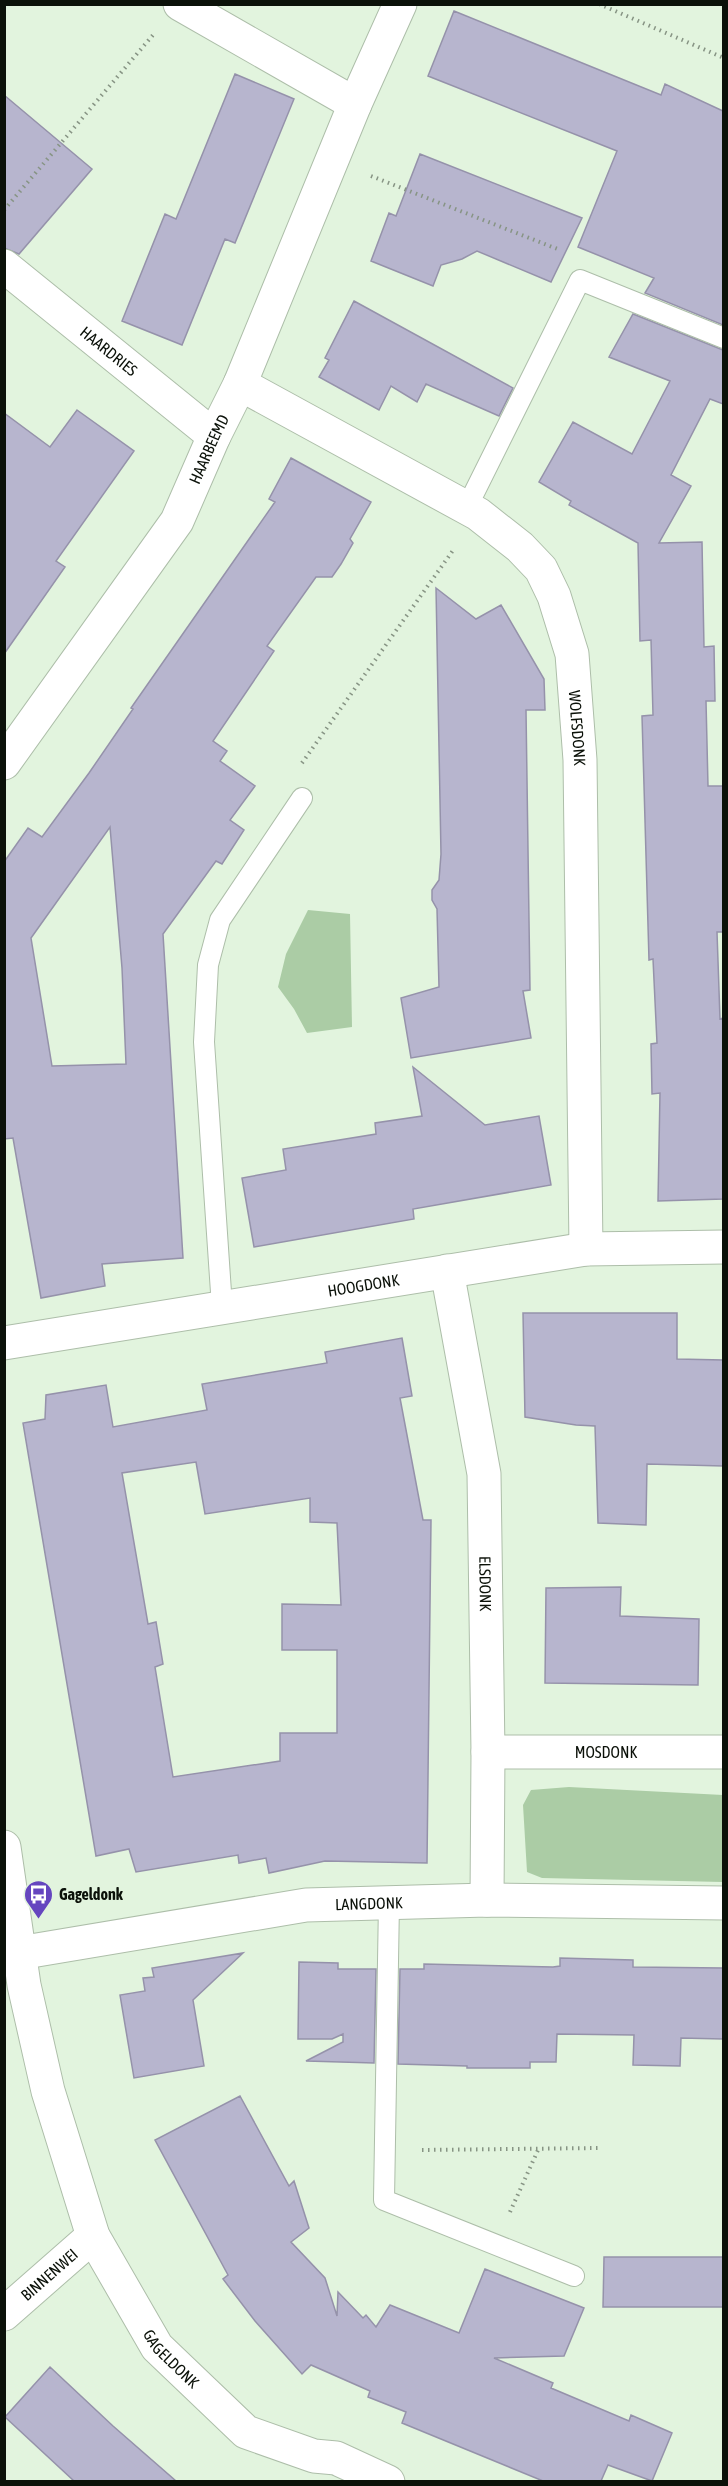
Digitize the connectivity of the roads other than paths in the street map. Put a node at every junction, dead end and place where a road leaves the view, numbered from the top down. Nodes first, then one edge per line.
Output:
1 (180, 4) edge
2 (400, 4) edge
3 (355, 104) junction
4 (6, 271) edge
5 (723, 338) edge
6 (240, 384) junction
7 (214, 436) junction
8 (472, 510) junction
9 (4, 763) edge
10 (302, 798) road end
11 (723, 1247) edge
12 (586, 1249) junction
13 (447, 1271) junction
14 (222, 1307) junction
15 (4, 1343) edge
16 (488, 1752) junction
17 (723, 1752) edge
18 (4, 1847) edge
19 (487, 1900) junction
20 (389, 1902) junction
21 (723, 1903) edge
22 (19, 1953) junction
23 (14, 1986) edge
24 (93, 2236) junction
25 (574, 2276) dead end
26 (4, 2314) edge
27 (388, 2481) edge

1 - 3 street
2 - 3 street, HAARBEEMD
3 - 6 street, HAARBEEMD
4 - 7 street, HAARDRIES
5 - 8 lane
6 - 7 street, HAARBEEMD
6 - 8 street, WOLFSDONK
7 - 9 street, HAARBEEMD
8 - 12 street, WOLFSDONK
10 - 14 lane
11 - 12 street, HOOGDONK
12 - 13 street, HOOGDONK
13 - 14 street, HOOGDONK
13 - 16 street, ELSDONK
14 - 15 street, HOOGDONK
16 - 17 street, MOSDONK
16 - 19 street, ELSDONK
18 - 22 street, GAGELDONK
19 - 20 street, LANGDONK
19 - 21 street, LANGDONK
20 - 22 street, LANGDONK
20 - 25 lane
22 - 23 street, GAGELDONK
23 - 24 street, GAGELDONK
24 - 26 street, BINNENWEI
24 - 27 street, GAGELDONK

